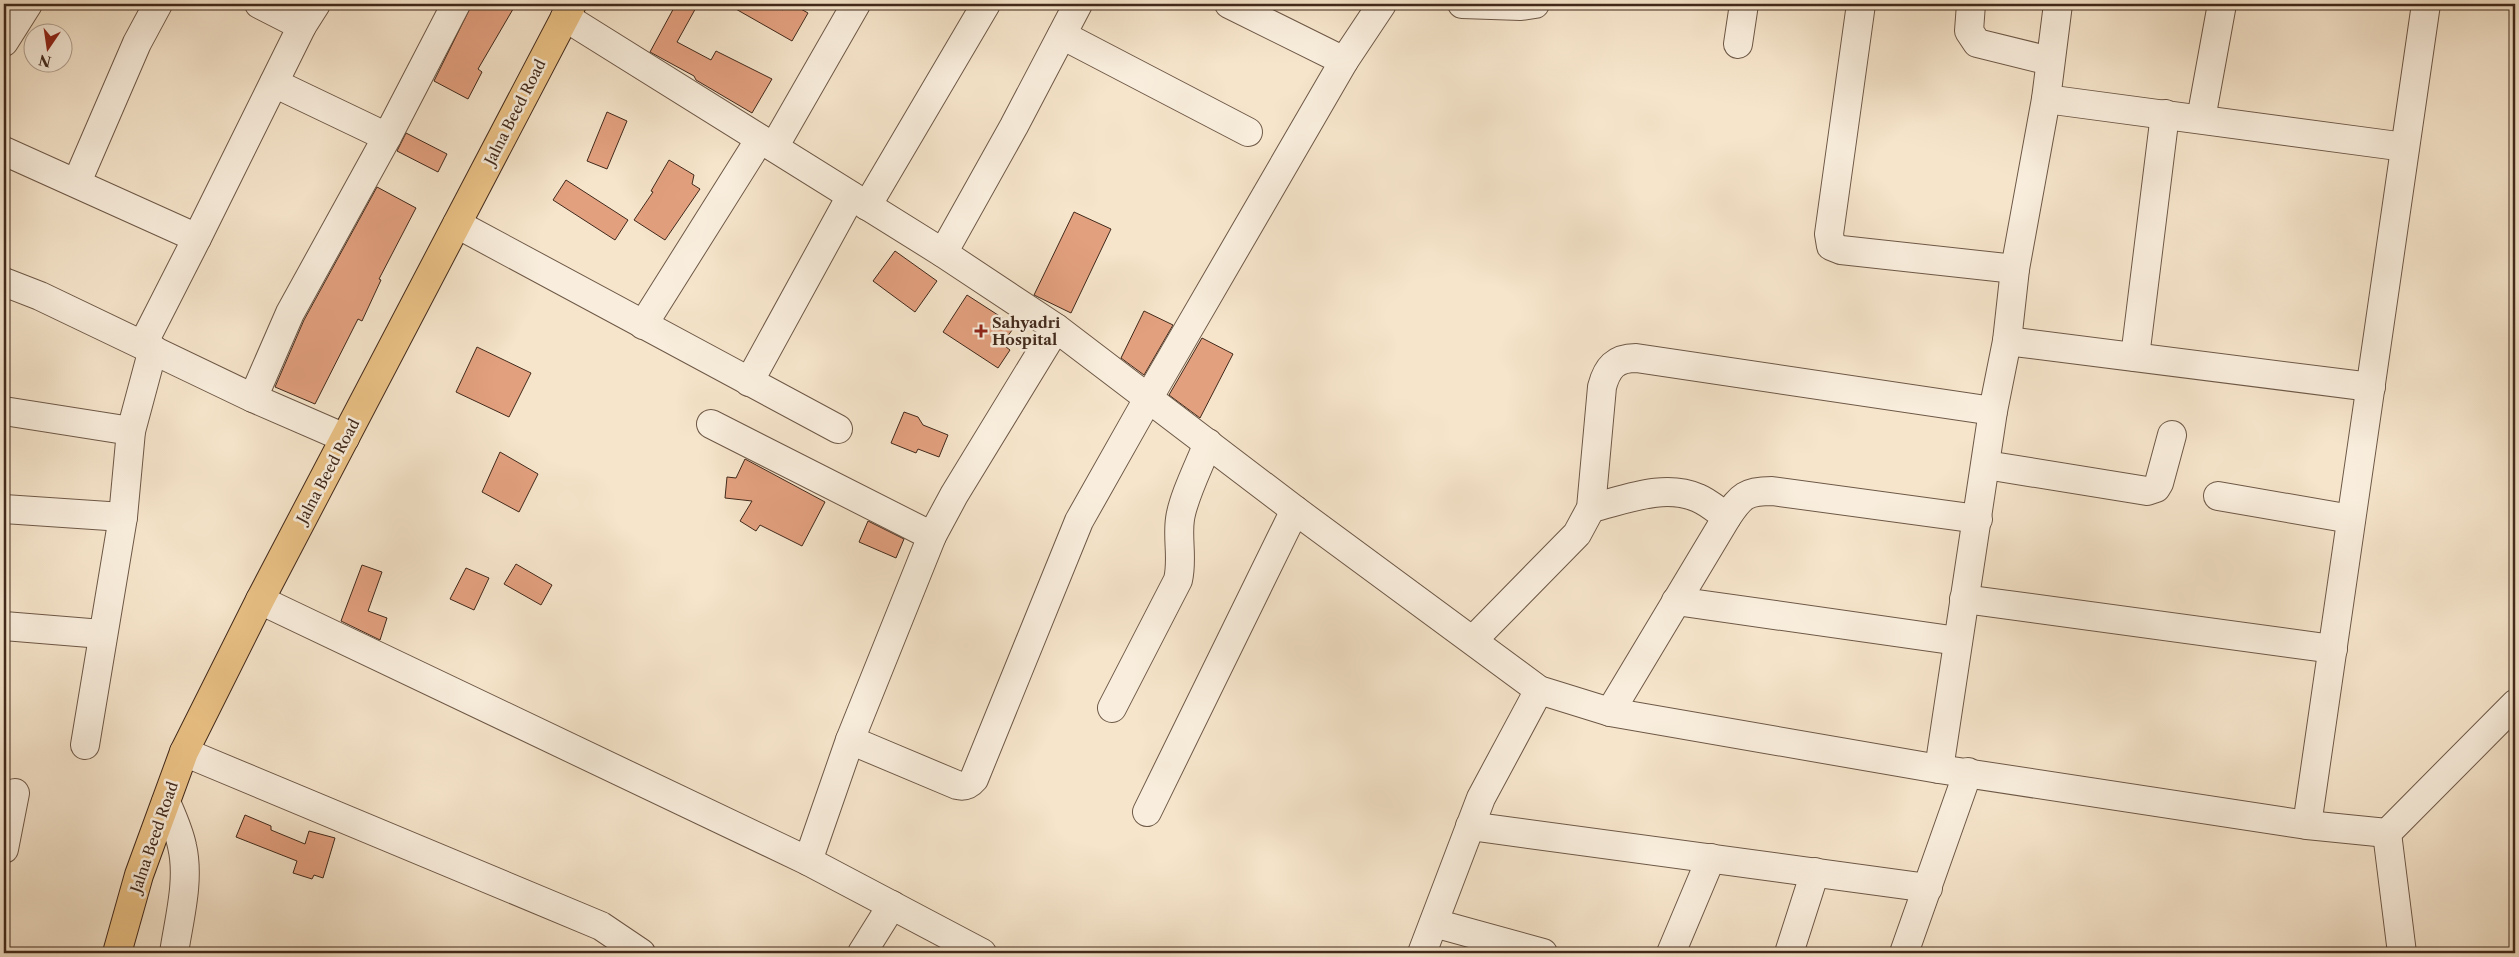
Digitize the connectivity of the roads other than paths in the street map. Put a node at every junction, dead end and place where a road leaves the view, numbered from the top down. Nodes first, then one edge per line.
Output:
1 (28, 4) edge
2 (158, 4) edge
3 (259, 4) edge
4 (456, 4) edge
5 (856, 4) edge
6 (986, 4) edge
7 (1078, 4) edge
8 (1229, 4) edge
9 (1382, 4) edge
10 (1462, 4) edge
11 (1535, 4) edge
12 (1744, 4) edge
13 (1861, 4) edge
14 (1972, 4) edge
15 (2058, 4) edge
16 (2222, 4) edge
17 (2426, 4) edge
18 (568, 10) edge
19 (309, 15) edge
20 (1062, 35) junction
21 (4, 42) edge
22 (1738, 44) dead end
23 (2050, 61) junction
24 (1344, 62) junction
25 (274, 83) junction
26 (2046, 98) junction
27 (2165, 114) junction
28 (2201, 119) junction
29 (1248, 132) dead end
30 (387, 137) junction
31 (767, 143) junction
32 (2405, 147) junction
33 (4, 151) edge
34 (77, 182) junction
35 (859, 201) junction
36 (457, 224) junction
37 (197, 238) junction
38 (943, 253) junction
39 (2015, 269) junction
40 (4, 282) edge
41 (644, 325) junction
42 (1056, 328) junction
43 (2007, 341) junction
44 (148, 346) junction
45 (2135, 357) junction
46 (749, 382) junction
47 (2371, 387) junction
48 (1149, 397) junction
49 (253, 398) junction
50 (4, 411) edge
51 (1993, 411) junction
52 (711, 424) dead end
53 (838, 429) dead end
54 (131, 431) junction
55 (2172, 434) dead end
56 (345, 438) junction
57 (1208, 443) junction
58 (1986, 465) junction
59 (2218, 496) dead end
60 (1591, 508) junction
61 (4, 509) edge
62 (1295, 510) junction
63 (122, 516) junction
64 (1728, 517) junction
65 (1978, 519) junction
66 (2351, 519) junction
67 (932, 536) junction
68 (1964, 599) junction
69 (260, 600) junction
70 (1676, 601) junction
71 (4, 626) edge
72 (102, 634) junction
73 (1473, 640) junction
74 (1958, 641) junction
75 (2333, 650) junction
76 (1539, 690) junction
77 (2515, 704) edge
78 (1112, 708) dead end
79 (1610, 712) junction
80 (850, 740) junction
81 (85, 745) dead end
82 (184, 752) junction
83 (1939, 769) junction
84 (1968, 772) junction
85 (15, 793) dead end
86 (166, 802) junction
87 (1147, 812) dead end
88 (2307, 825) junction
89 (1470, 826) junction
90 (2387, 832) junction
91 (4, 850) edge
92 (1711, 858) junction
93 (808, 861) junction
94 (1815, 872) junction
95 (1928, 888) junction
96 (892, 905) junction
97 (1434, 923) junction
98 (117, 953) edge
99 (174, 953) edge
100 (642, 953) edge
101 (862, 953) edge
102 (982, 953) edge
103 (1422, 953) edge
104 (1543, 953) edge
105 (1671, 953) edge
106 (1789, 953) edge
107 (1904, 953) edge
108 (2402, 953) edge

1 - 21 street
2 - 34 street
3 - 19 street
4 - 30 street
5 - 31 street
6 - 35 street
7 - 20 street
8 - 24 street
9 - 24 street
10 - 11 street
12 - 22 street
13 - 39 street
14 - 23 street
15 - 23 street
16 - 28 street
17 - 32 street
18 - 31 street
18 - 36 main road, Jalna Beed Road
19 - 25 street
20 - 29 street
20 - 38 street
23 - 26 street
24 - 48 street
25 - 30 street
25 - 37 street
26 - 27 street
26 - 39 street
27 - 28 street
27 - 45 street
28 - 32 street
30 - 49 street
31 - 35 street
31 - 41 street
32 - 47 street
33 - 34 street
34 - 37 street
35 - 38 street
35 - 46 street
36 - 41 street
36 - 56 main road, Jalna Beed Road
37 - 44 street
38 - 42 street
39 - 43 street
40 - 44 street
41 - 46 street
42 - 48 street
42 - 67 street
43 - 45 street
43 - 51 street
44 - 49 street
44 - 54 street
45 - 47 street
46 - 53 street
47 - 66 street
48 - 57 street
48 - 80 street
49 - 56 street
50 - 54 street
51 - 58 street
51 - 60 street
52 - 67 street
54 - 63 street
55 - 58 street
56 - 69 main road, Jalna Beed Road
57 - 62 street
57 - 78 street
58 - 65 street
59 - 66 street
60 - 64 street
60 - 73 street
61 - 63 street
62 - 73 street
62 - 87 street
63 - 72 street
64 - 65 street
64 - 70 street
65 - 68 street
66 - 75 street
67 - 80 street
68 - 74 street
68 - 75 street
69 - 82 main road, Jalna Beed Road
69 - 93 street
70 - 74 street
70 - 79 street
71 - 72 street
72 - 81 street
73 - 76 street
74 - 83 street
75 - 88 street
76 - 79 street
76 - 89 street
77 - 90 street
79 - 83 street
80 - 93 street
82 - 86 main road, Jalna Beed Road
82 - 100 street
83 - 84 street
84 - 88 street
84 - 95 street
85 - 91 street
86 - 98 main road, Jalna Beed Road
86 - 99 street
88 - 90 street
89 - 92 street
89 - 97 street
90 - 108 street
92 - 94 street
92 - 105 street
93 - 96 street
94 - 95 street
94 - 106 street
95 - 107 street
96 - 101 street
96 - 102 street
97 - 103 street
97 - 104 street

